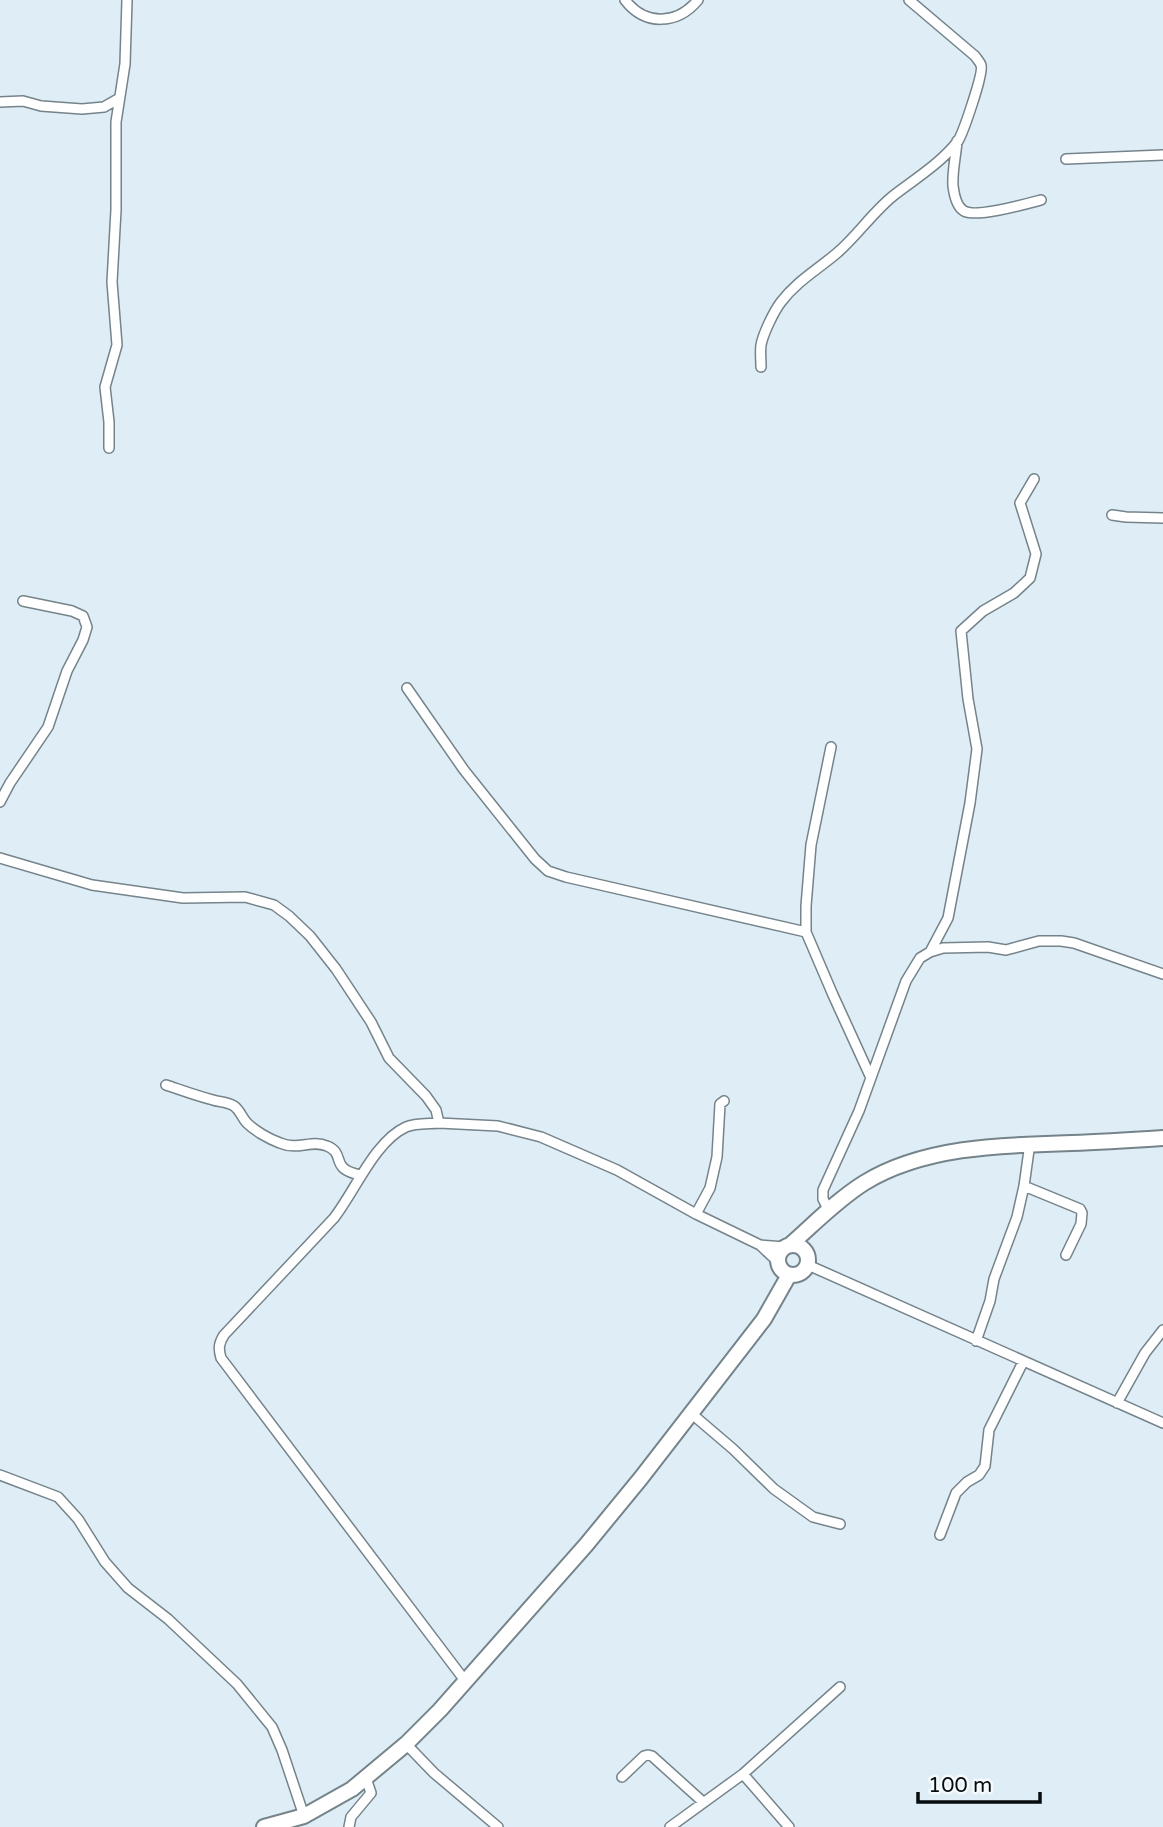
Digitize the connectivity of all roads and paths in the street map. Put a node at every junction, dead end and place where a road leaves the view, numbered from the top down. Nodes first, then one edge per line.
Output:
1 (127, 0) edge
2 (625, 0) edge
3 (698, 0) edge
4 (909, 0) edge
5 (118, 99) junction
6 (0, 102) edge
7 (957, 141) junction
8 (1163, 155) edge
9 (1066, 159) dead end
10 (1041, 200) dead end
11 (761, 367) dead end
12 (109, 448) dead end
13 (1034, 479) dead end
14 (1112, 515) dead end
15 (1163, 518) edge
16 (23, 601) dead end
17 (407, 688) dead end
18 (831, 747) dead end
19 (0, 802) edge
20 (0, 858) edge
21 (806, 932) junction
22 (930, 952) junction
23 (1163, 974) edge
24 (871, 1078) junction
25 (166, 1085) dead end
26 (724, 1101) dead end
27 (439, 1123) junction
28 (1163, 1138) edge
29 (1030, 1143) junction
30 (361, 1175) junction
31 (1024, 1186) junction
32 (826, 1213) junction
33 (696, 1214) junction
34 (760, 1245) junction
35 (788, 1246) junction
36 (1066, 1255) dead end
37 (808, 1260) junction
38 (778, 1262) junction
39 (789, 1275) junction
40 (1163, 1330) edge
41 (976, 1341) junction
42 (1023, 1362) junction
43 (1117, 1403) junction
44 (692, 1414) junction
45 (1163, 1423) edge
46 (0, 1475) edge
47 (840, 1524) dead end
48 (940, 1535) dead end
49 (466, 1682) junction
50 (840, 1687) dead end
51 (406, 1744) junction
52 (743, 1774) junction
53 (622, 1777) dead end
54 (366, 1778) junction
55 (704, 1802) junction
56 (304, 1816) junction
57 (264, 1827) edge
58 (349, 1827) edge
59 (498, 1827) edge
60 (670, 1827) edge
61 (789, 1827) edge

1 - 5 street
2 - 3 street
4 - 7 street
5 - 6 street
5 - 12 street
7 - 10 street
7 - 11 street
8 - 9 street
13 - 22 street
14 - 15 street
16 - 19 street
17 - 21 street
18 - 21 street
20 - 27 street
21 - 24 street
22 - 23 street
22 - 24 street
24 - 32 street
25 - 30 street
26 - 33 street
27 - 30 street
27 - 33 street
28 - 29 main road
29 - 31 street
29 - 32 main road
30 - 49 street
31 - 36 street
31 - 41 street
32 - 35 main road
32 - 37 main road
33 - 34 street
34 - 35 street
34 - 38 street
35 - 37 main road
35 - 38 main road
37 - 39 main road
37 - 41 street
38 - 39 main road
39 - 44 main road
40 - 43 street
41 - 42 street
42 - 43 street
42 - 48 street
43 - 45 street
44 - 47 street
44 - 49 main road
46 - 56 street
49 - 51 main road
50 - 52 street
51 - 54 main road
51 - 59 street
52 - 55 street
52 - 61 street
53 - 55 street
54 - 56 main road
54 - 58 street
55 - 60 street
56 - 57 main road

